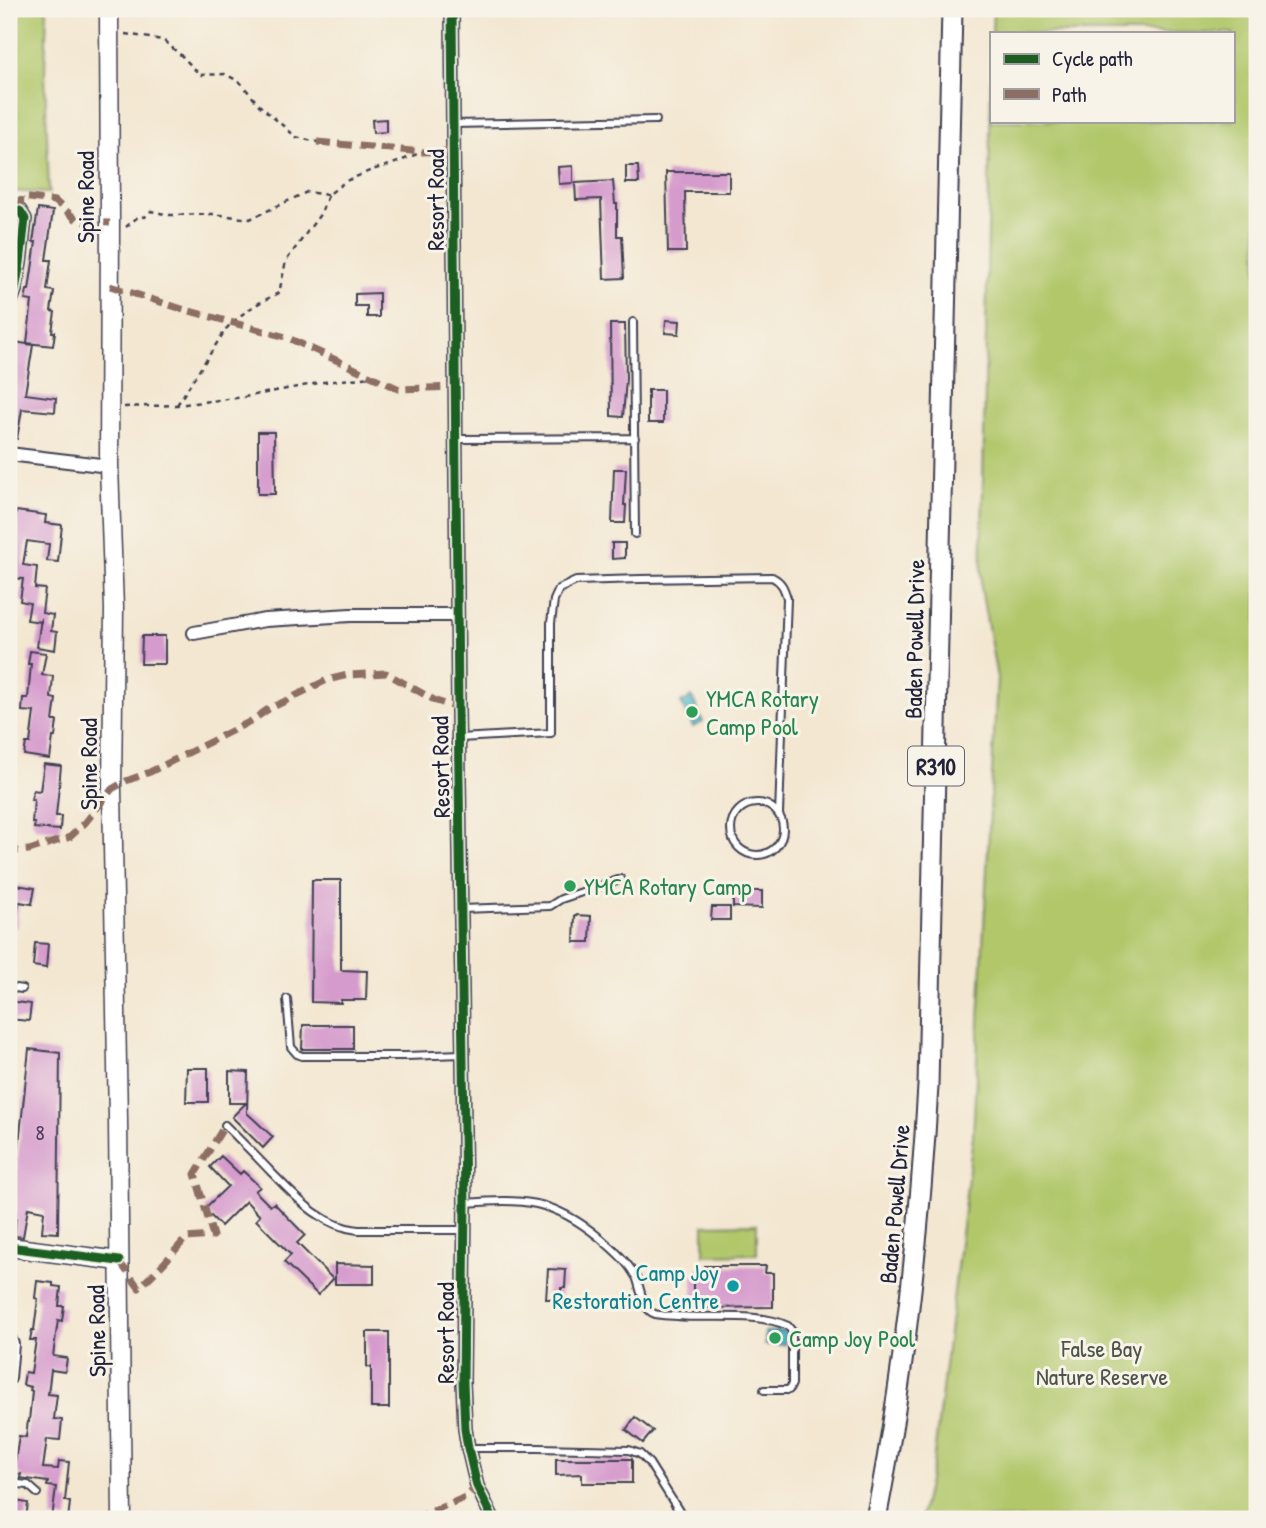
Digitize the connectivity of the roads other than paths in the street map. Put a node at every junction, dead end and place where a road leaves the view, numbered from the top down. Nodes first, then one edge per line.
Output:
1 (108, 9) edge
2 (452, 9) edge
3 (952, 9) edge
4 (656, 120) dead end
5 (453, 124) junction
6 (9, 208) edge
7 (9, 306) edge
8 (633, 322) dead end
9 (635, 438) junction
10 (456, 439) junction
11 (9, 454) edge
12 (109, 466) junction
13 (635, 534) dead end
14 (457, 615) junction
15 (194, 633) dead end
16 (775, 652) dead end
17 (784, 652) junction
18 (459, 738) junction
19 (779, 814) junction
20 (621, 879) dead end
21 (461, 909) junction
22 (9, 987) edge
23 (22, 989) dead end
24 (287, 999) dead end
25 (462, 1054) junction
26 (225, 1125) dead end
27 (465, 1203) junction
28 (465, 1230) junction
29 (9, 1247) edge
30 (119, 1261) junction
31 (10, 1341) edge
32 (9, 1378) edge
33 (764, 1390) dead end
34 (468, 1448) junction
35 (9, 1483) edge
36 (37, 1493) dead end
37 (122, 1519) edge
38 (493, 1519) edge
39 (684, 1519) edge
40 (876, 1519) edge

1 - 12 main road, Spine Road
2 - 5 street, Resort Road
3 - 40 main road, Baden Powell Drive / R310
4 - 5 lane
5 - 10 street, Resort Road
6 - 7 street
8 - 9 lane
9 - 10 lane
9 - 13 lane
10 - 14 street, Resort Road
11 - 12 street
12 - 30 main road, Spine Road
14 - 15 street
14 - 18 street, Resort Road
16 - 17 lane
17 - 18 lane
17 - 19 lane
18 - 21 street, Resort Road
19 - 19 lane
20 - 21 lane
21 - 25 street, Resort Road
22 - 23 lane
24 - 25 lane
25 - 27 street, Resort Road
26 - 28 lane
27 - 28 street, Resort Road
27 - 33 lane
28 - 34 street, Resort Road
29 - 30 main road
30 - 37 main road, Spine Road
31 - 32 street
34 - 38 street, Resort Road
34 - 39 lane
35 - 36 lane

